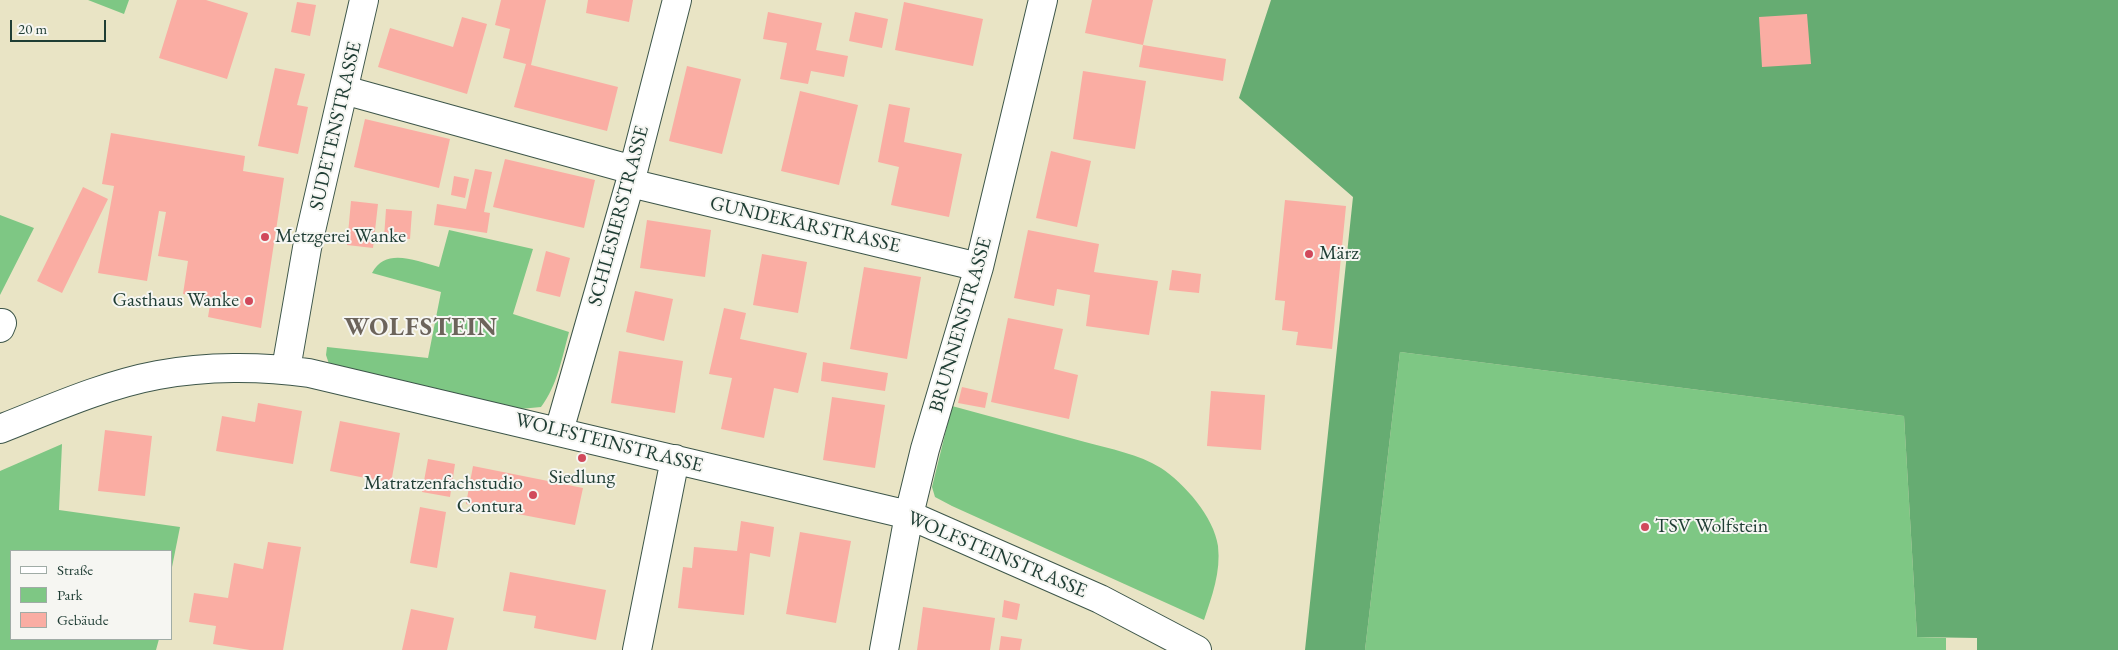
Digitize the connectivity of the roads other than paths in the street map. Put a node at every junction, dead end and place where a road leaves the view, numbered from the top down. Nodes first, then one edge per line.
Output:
1 (364, 0) edge
2 (677, 0) edge
3 (1043, 0) edge
4 (344, 90) junction
5 (632, 177) junction
6 (979, 267) junction
7 (286, 370) junction
8 (0, 429) edge
9 (559, 431) junction
10 (675, 459) junction
11 (909, 515) junction
12 (637, 650) edge
13 (884, 650) edge
14 (1197, 650) edge

1 - 4 street, SUDETENSTRASSE
2 - 5 street, SCHLESIERSTRASSE
3 - 6 street, BRUNNENSTRASSE
4 - 5 street, GUNDEKARSTRASSE
4 - 7 street, SUDETENSTRASSE
5 - 6 street, GUNDEKARSTRASSE
5 - 9 street, SCHLESIERSTRASSE
6 - 11 street, BRUNNENSTRASSE
7 - 8 street, WOLFSTEINSTRASSE
7 - 9 street, WOLFSTEINSTRASSE
9 - 10 street, WOLFSTEINSTRASSE
10 - 11 street, WOLFSTEINSTRASSE
10 - 12 street
11 - 13 street, BRUNNENSTRASSE
11 - 14 street, WOLFSTEINSTRASSE

